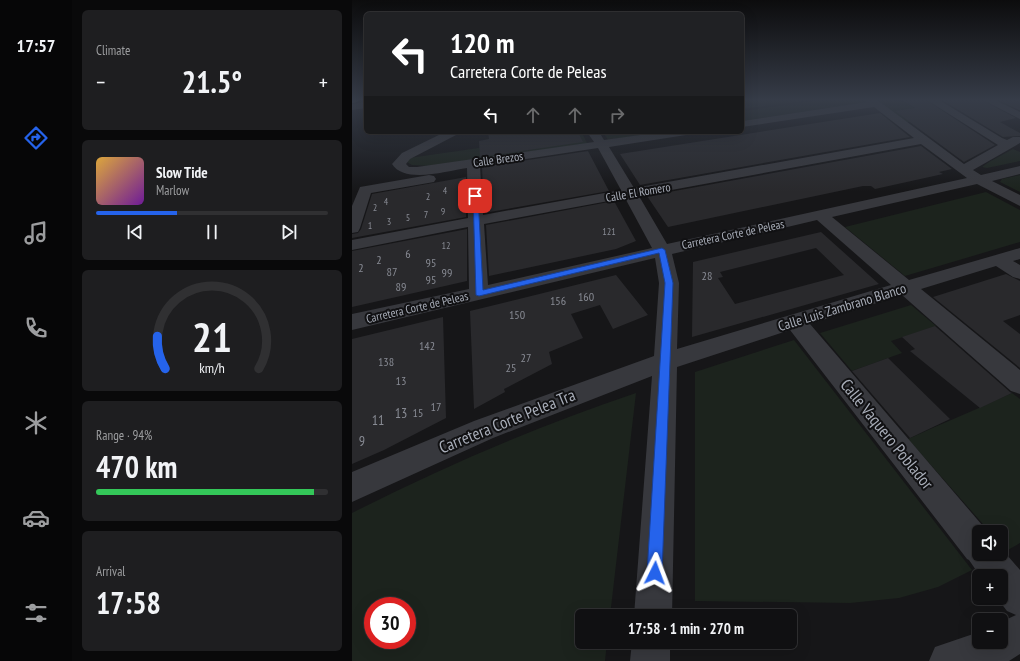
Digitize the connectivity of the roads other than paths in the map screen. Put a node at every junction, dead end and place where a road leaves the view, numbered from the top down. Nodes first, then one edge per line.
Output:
1 (912, 131) edge
2 (982, 131) edge
3 (450, 134) edge
4 (656, 134) edge
5 (597, 138) edge
6 (1020, 139) edge
7 (924, 140) junction
8 (1008, 145) junction
9 (474, 167) junction
10 (1020, 170) edge
11 (971, 175) junction
12 (629, 194) junction
13 (1020, 201) edge
14 (820, 216) junction
15 (476, 221) junction
16 (352, 228) edge
17 (708, 239) junction
18 (352, 245) edge
19 (666, 249) junction
20 (1020, 253) edge
21 (999, 260) junction
22 (609, 264) junction
23 (1020, 273) edge
24 (672, 275) junction
25 (906, 288) junction
26 (479, 293) junction
27 (795, 321) junction
28 (352, 322) edge
29 (665, 362) junction
30 (1020, 384) edge
31 (352, 487) edge
32 (972, 538) edge
33 (990, 561) edge
34 (1020, 598) edge
35 (652, 609) edge
36 (1020, 632) edge
37 (651, 649) edge
38 (650, 661) edge
39 (949, 661) edge

1 - 7 street
2 - 8 street
3 - 9 street, Calle Brezos
4 - 5 street, Calle Brezos
5 - 9 street, Calle Brezos
5 - 12 street
6 - 8 street
7 - 11 street
7 - 12 street, Calle El Romero
8 - 11 street
9 - 15 street
9 - 16 street
10 - 11 street, Carretera Corte de Peleas
11 - 13 street
11 - 14 street, Carretera Corte de Peleas
12 - 15 street, Calle El Romero
12 - 19 street
14 - 17 street, Carretera Corte de Peleas
14 - 25 street
15 - 18 street, Calle El Romero
15 - 26 street
17 - 19 street, Carretera Corte de Peleas
17 - 24 street
19 - 22 street, Carretera Corte de Peleas
19 - 24 street
20 - 21 street, Calle Luis Zambrano Blanco
21 - 23 street
21 - 25 street, Calle Luis Zambrano Blanco
22 - 24 street
22 - 26 street, Carretera Corte de Peleas
24 - 29 street
25 - 27 street, Calle Luis Zambrano Blanco
25 - 30 street
26 - 28 street, Carretera Corte de Peleas
27 - 29 street, Calle Luis Zambrano Blanco
27 - 32 street, Calle Vaquero Poblador
29 - 31 street, Carretera Corte Pelea Tra
29 - 35 street
33 - 34 street
36 - 39 street
37 - 38 street

